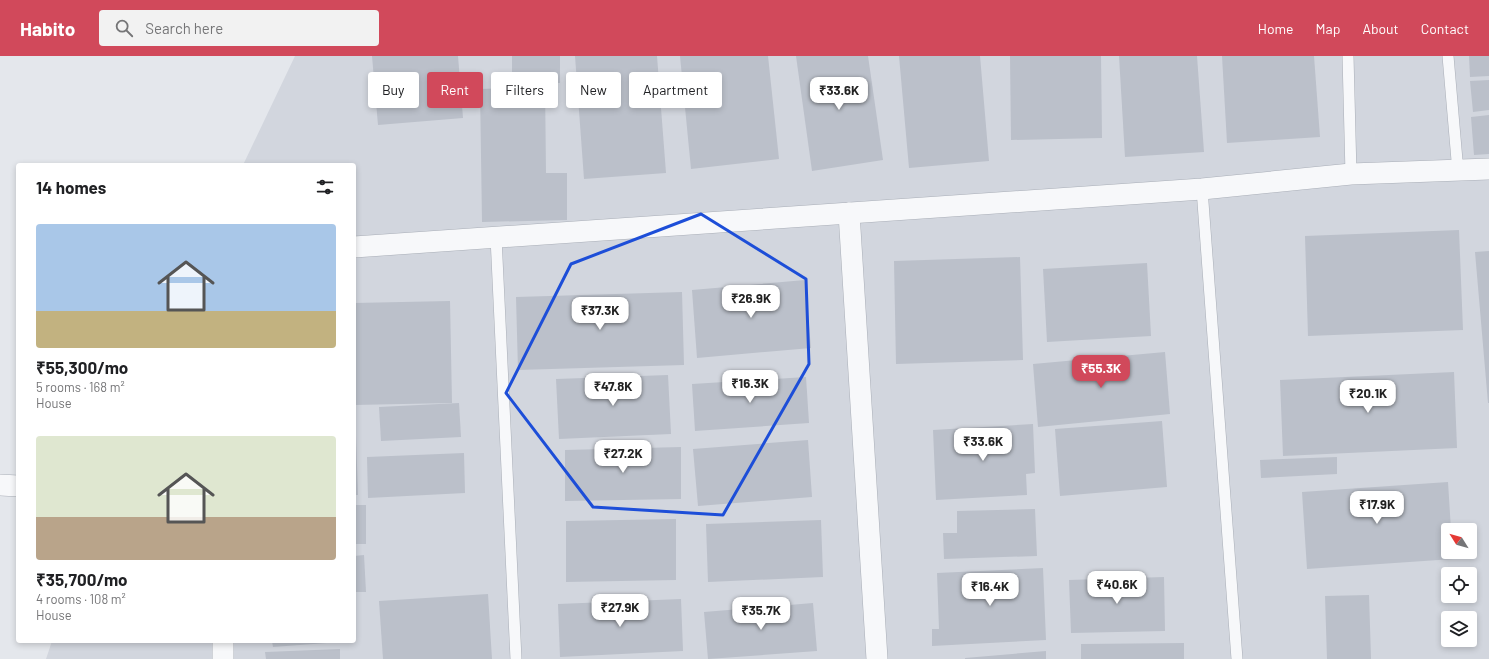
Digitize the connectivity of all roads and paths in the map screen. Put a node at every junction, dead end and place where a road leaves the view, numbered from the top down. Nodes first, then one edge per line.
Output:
1 (1348, 56) edge
2 (1448, 56) edge
3 (1489, 169) edge
4 (1458, 172) junction
5 (1351, 174) junction
6 (1202, 189) junction
7 (849, 213) junction
8 (496, 238) junction
9 (356, 247) edge
10 (0, 485) edge
11 (16, 486) edge
12 (222, 643) edge
13 (223, 659) edge
14 (516, 659) edge
15 (878, 659) edge
16 (1237, 659) edge

1 - 5 lane
2 - 4 lane
3 - 4 street
4 - 5 street
5 - 6 street
6 - 7 street
6 - 16 lane
7 - 8 street
7 - 15 street
8 - 9 street
8 - 14 lane
10 - 11 street
12 - 13 street

